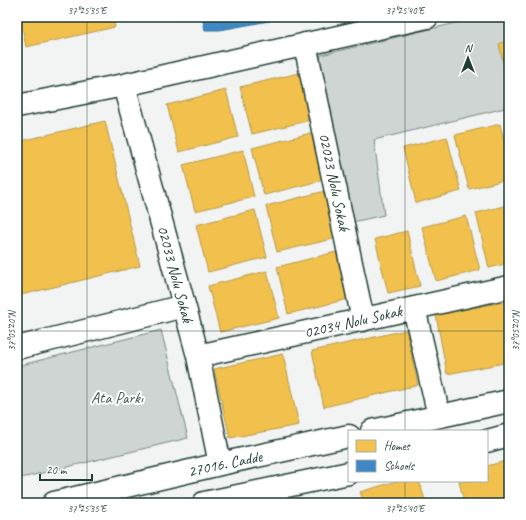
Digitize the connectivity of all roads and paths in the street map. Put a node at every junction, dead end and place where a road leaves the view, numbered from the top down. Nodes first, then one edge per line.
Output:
1 (427, 17) edge
2 (304, 44) junction
3 (124, 85) junction
4 (17, 106) edge
5 (509, 287) edge
6 (184, 306) junction
7 (414, 308) junction
8 (363, 320) junction
9 (17, 348) edge
10 (198, 356) junction
11 (509, 401) edge
12 (439, 416) junction
13 (376, 430) edge
14 (509, 435) edge
15 (348, 436) edge
16 (488, 441) edge
17 (220, 464) junction
18 (348, 473) edge
19 (54, 503) edge
20 (207, 503) edge

1 - 2 street
2 - 3 street
2 - 8 street, 02023 Nolu Sokak
3 - 4 street
3 - 6 street, 02033 Nolu Sokak
5 - 7 street, 02034 Nolu Sokak
6 - 9 street
6 - 10 street, 02033 Nolu Sokak
7 - 8 street, 02034 Nolu Sokak
7 - 12 street
8 - 10 street, 02034 Nolu Sokak
10 - 17 street, 02033 Nolu Sokak
11 - 12 street
12 - 13 street
14 - 16 street
15 - 17 street, 27016. Cadde
17 - 19 street, 27016. Cadde
18 - 20 street

